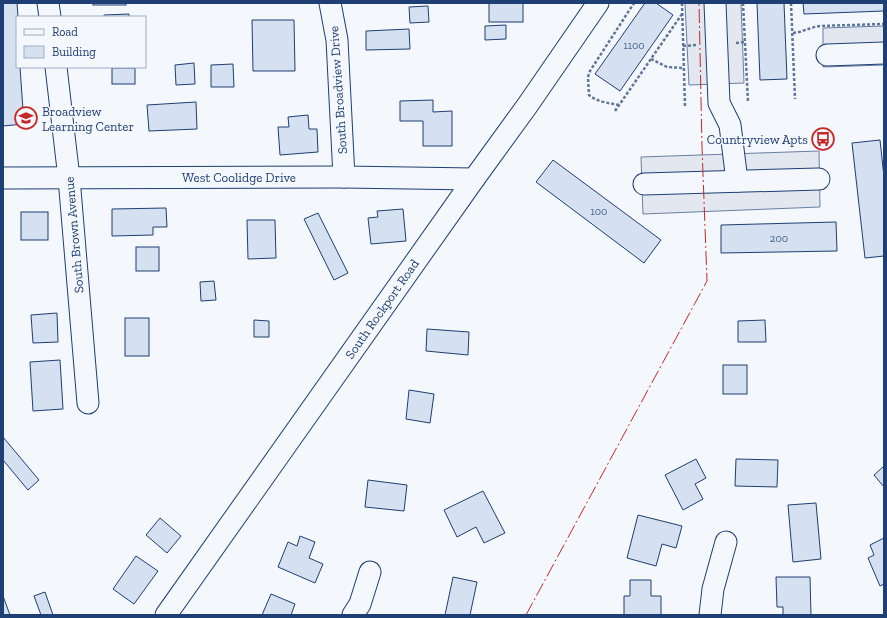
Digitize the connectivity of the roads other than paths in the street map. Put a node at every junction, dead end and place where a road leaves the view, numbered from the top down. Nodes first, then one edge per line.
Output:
1 (48, 3) edge
2 (330, 3) edge
3 (598, 3) edge
4 (714, 3) edge
5 (50, 16) edge
6 (884, 52) edge
7 (827, 54) dead end
8 (56, 68) edge
9 (344, 177) junction
10 (3, 178) edge
11 (69, 178) junction
12 (474, 178) junction
13 (818, 179) dead end
14 (737, 181) junction
15 (644, 184) dead end
16 (88, 403) dead end
17 (726, 542) dead end
18 (370, 572) dead end
19 (166, 615) edge
20 (353, 615) edge
21 (710, 615) edge

1 - 5 street
2 - 9 street, South Broadview Drive
3 - 12 street, South Rockport Road
4 - 14 street
6 - 7 street
8 - 11 street, South Brown Avenue
9 - 11 street, West Coolidge Drive
9 - 12 street, West Coolidge Drive
10 - 11 street, West Coolidge Drive
11 - 16 street, South Brown Avenue
12 - 19 street, South Rockport Road
13 - 14 street
14 - 15 street
17 - 21 street
18 - 20 street

